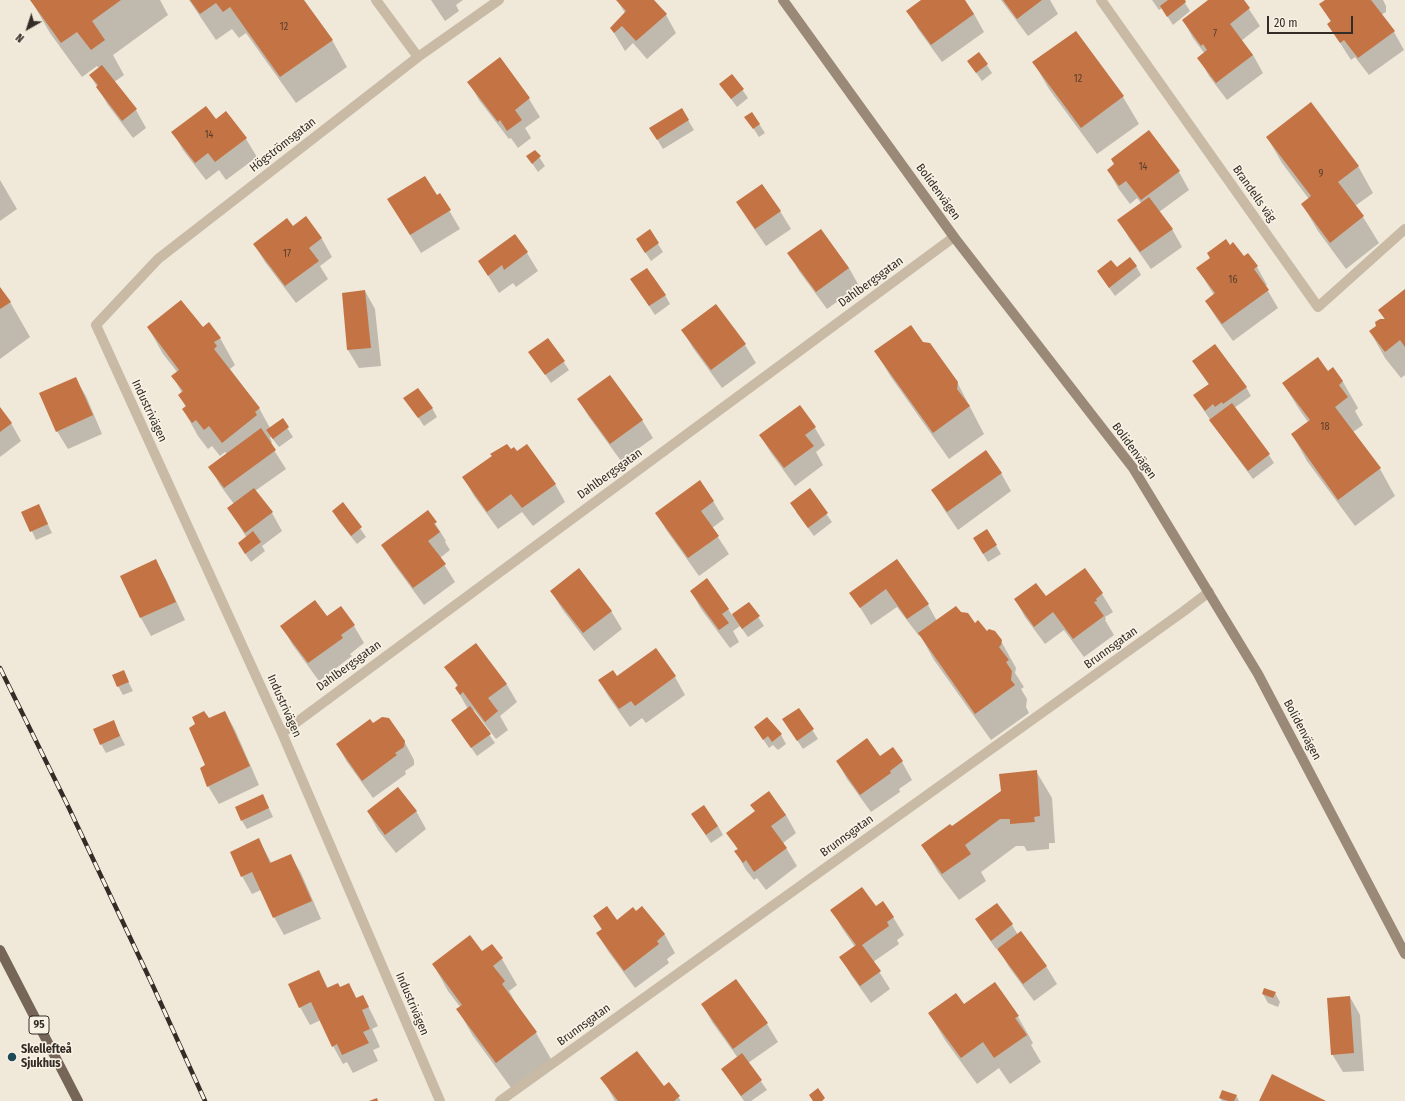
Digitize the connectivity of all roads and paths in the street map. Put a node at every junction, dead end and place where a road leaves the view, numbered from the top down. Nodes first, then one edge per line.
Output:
1 (376, 0) edge
2 (499, 0) edge
3 (783, 0) edge
4 (1101, 0) edge
5 (418, 57) junction
6 (1405, 229) edge
7 (954, 237) junction
8 (96, 325) joint
9 (1208, 592) junction
10 (282, 732) junction
11 (0, 950) edge
12 (1405, 954) edge
13 (78, 1101) edge
14 (440, 1101) edge
15 (500, 1101) edge

1 - 5 street
2 - 5 street, Högströmsgatan
3 - 7 main road, Bolidenvägen
4 - 6 street, Brandells väg
5 - 8 street, Högströmsgatan
7 - 9 main road, Bolidenvägen
7 - 10 street, Dahlbergsgatan
8 - 10 street, Industrivägen
9 - 12 main road, Bolidenvägen
9 - 15 street, Brunnsgatan
10 - 14 street, Industrivägen
11 - 13 main road, 95

